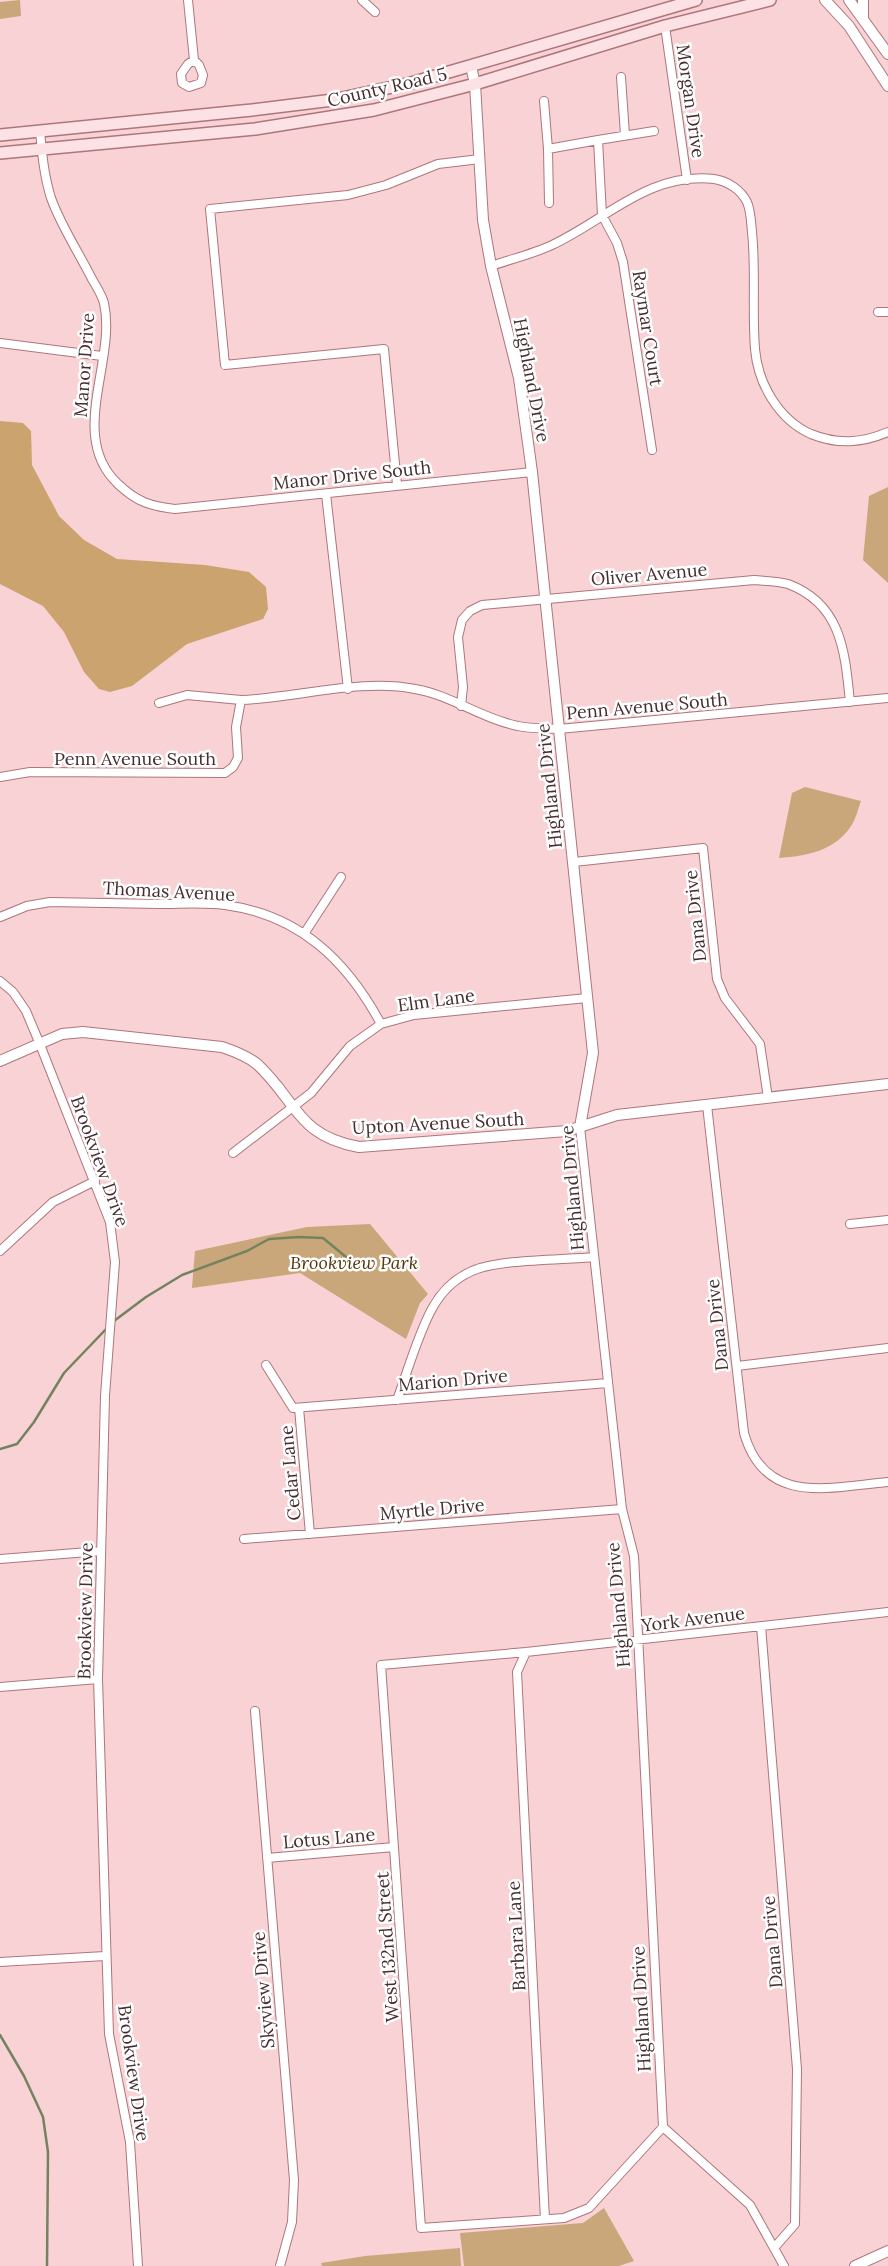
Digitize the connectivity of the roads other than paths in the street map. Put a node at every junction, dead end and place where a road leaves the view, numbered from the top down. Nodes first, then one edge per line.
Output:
1 (188, 0) edge
2 (362, 0) edge
3 (696, 0) edge
4 (770, 0) edge
5 (825, 0) edge
6 (849, 0) edge
7 (863, 0) edge
8 (375, 12) dead end
9 (863, 17) junction
10 (665, 26) junction
11 (888, 54) edge
12 (194, 60) dead end
13 (471, 66) junction
14 (621, 76) dead end
15 (475, 84) junction
16 (888, 86) edge
17 (544, 101) dead end
18 (40, 131) junction
19 (654, 131) dead end
20 (0, 135) edge
21 (625, 135) junction
22 (598, 140) junction
23 (42, 149) junction
24 (548, 149) junction
25 (0, 153) edge
26 (480, 160) junction
27 (687, 180) junction
28 (549, 203) dead end
29 (602, 215) junction
30 (491, 266) junction
31 (878, 312) dead end
32 (888, 312) edge
33 (0, 343) edge
34 (102, 356) junction
35 (888, 432) edge
36 (652, 450) dead end
37 (532, 472) junction
38 (397, 485) junction
39 (326, 494) junction
40 (175, 509) joint
41 (546, 599) junction
42 (348, 689) junction
43 (888, 698) edge
44 (241, 700) junction
45 (850, 702) junction
46 (160, 703) dead end
47 (461, 706) junction
48 (559, 729) junction
49 (0, 777) edge
50 (574, 862) junction
51 (341, 877) dead end
52 (0, 917) edge
53 (304, 934) junction
54 (0, 981) edge
55 (587, 998) junction
56 (381, 1024) junction
57 (39, 1042) junction
58 (0, 1061) edge
59 (888, 1084) edge
60 (768, 1098) junction
61 (707, 1105) junction
62 (293, 1108) junction
63 (580, 1127) junction
64 (233, 1153) dead end
65 (95, 1180) junction
66 (888, 1220) edge
67 (850, 1224) dead end
68 (0, 1251) edge
69 (594, 1257) junction
70 (888, 1348) edge
71 (266, 1364) dead end
72 (737, 1366) junction
73 (608, 1383) junction
74 (397, 1400) junction
75 (300, 1408) junction
76 (888, 1482) edge
77 (622, 1508) junction
78 (310, 1534) junction
79 (244, 1539) dead end
80 (101, 1551) junction
81 (0, 1559) edge
82 (888, 1612) edge
83 (761, 1626) junction
84 (638, 1640) junction
85 (526, 1652) junction
86 (381, 1665) joint
87 (98, 1679) junction
88 (0, 1687) edge
89 (255, 1711) dead end
90 (394, 1847) junction
91 (267, 1858) junction
92 (105, 1956) junction
93 (0, 1962) edge
94 (663, 2128) junction
95 (545, 2219) junction
96 (774, 2248) junction
97 (888, 2251) edge
98 (138, 2266) edge
99 (280, 2266) edge
100 (784, 2266) edge
101 (855, 2266) edge

1 - 12 street
2 - 8 street
3 - 13 main road, County Road 5
4 - 10 main road, County Road 5
5 - 16 street
6 - 9 street
7 - 9 street
9 - 11 street
10 - 15 main road, County Road 5
10 - 27 street, Morgan Drive
13 - 15 street, Highland Drive
13 - 18 main road, County Road 5
14 - 21 street
15 - 23 main road, County Road 5
15 - 26 street, Highland Drive
17 - 24 street
18 - 20 main road, County Road 5
18 - 23 street, Manor Drive
19 - 21 street
21 - 22 street
22 - 24 street
22 - 29 street
23 - 25 main road, County Road 5
23 - 34 street, Manor Drive
24 - 28 street
26 - 30 street, Highland Drive
26 - 38 street
27 - 29 street
27 - 35 street
29 - 30 street
29 - 36 street, Raymar Court
30 - 37 street, Highland Drive
31 - 32 street
33 - 34 street
34 - 40 street, Manor Drive
37 - 38 street, Manor Drive South
37 - 41 street, Highland Drive
38 - 39 street, Manor Drive South
39 - 40 street, Manor Drive South
39 - 42 street
41 - 45 street, Oliver Avenue
41 - 47 street, Oliver Avenue
41 - 48 street, Highland Drive
42 - 44 street, Penn Avenue South
42 - 47 street, Penn Avenue South
43 - 45 street, Penn Avenue South
44 - 46 street
44 - 49 street, Penn Avenue South
45 - 48 street, Penn Avenue South
47 - 48 street, Penn Avenue South
48 - 50 street, Highland Drive
50 - 55 street, Highland Drive
50 - 60 street, Dana Drive
51 - 53 street
52 - 53 street, Thomas Avenue
53 - 56 street, Thomas Avenue
54 - 57 street, Brookview Drive
55 - 56 street, Elm Lane
55 - 63 street, Highland Drive
56 - 62 street, Elm Lane
57 - 58 street, Upton Avenue South
57 - 62 street, Upton Avenue South
57 - 65 street, Brookview Drive
59 - 60 street, Upton Avenue South
60 - 61 street, Upton Avenue South
61 - 63 street, Upton Avenue South
61 - 72 street, Dana Drive
62 - 63 street, Upton Avenue South
62 - 64 street, Elm Lane
63 - 69 street, Highland Drive
65 - 68 street
65 - 80 street, Brookview Drive
66 - 67 street
69 - 73 street, Highland Drive
69 - 74 street
70 - 72 street
71 - 75 street, Cedar Lane
72 - 76 street, Dana Drive
73 - 74 street, Marion Drive
73 - 77 street, Highland Drive
74 - 75 street, Marion Drive
75 - 78 street, Cedar Lane
77 - 78 street, Myrtle Drive
77 - 84 street, Highland Drive
78 - 79 street, Myrtle Drive
80 - 81 street
80 - 87 street, Brookview Drive
82 - 83 street, York Avenue
83 - 84 street, York Avenue
83 - 96 street, Dana Drive
84 - 85 street, York Avenue
84 - 94 street, Highland Drive
85 - 86 street, York Avenue
85 - 95 street, Barbara Lane
86 - 90 street, West 132nd Street
87 - 88 street
87 - 92 street, Brookview Drive
89 - 91 street, Skyview Drive
90 - 91 street, Lotus Lane
90 - 95 street, West 132nd Street
91 - 99 street, Skyview Drive
92 - 93 street
92 - 98 street, Brookview Drive
94 - 95 street
94 - 96 street
96 - 100 street
97 - 101 street

